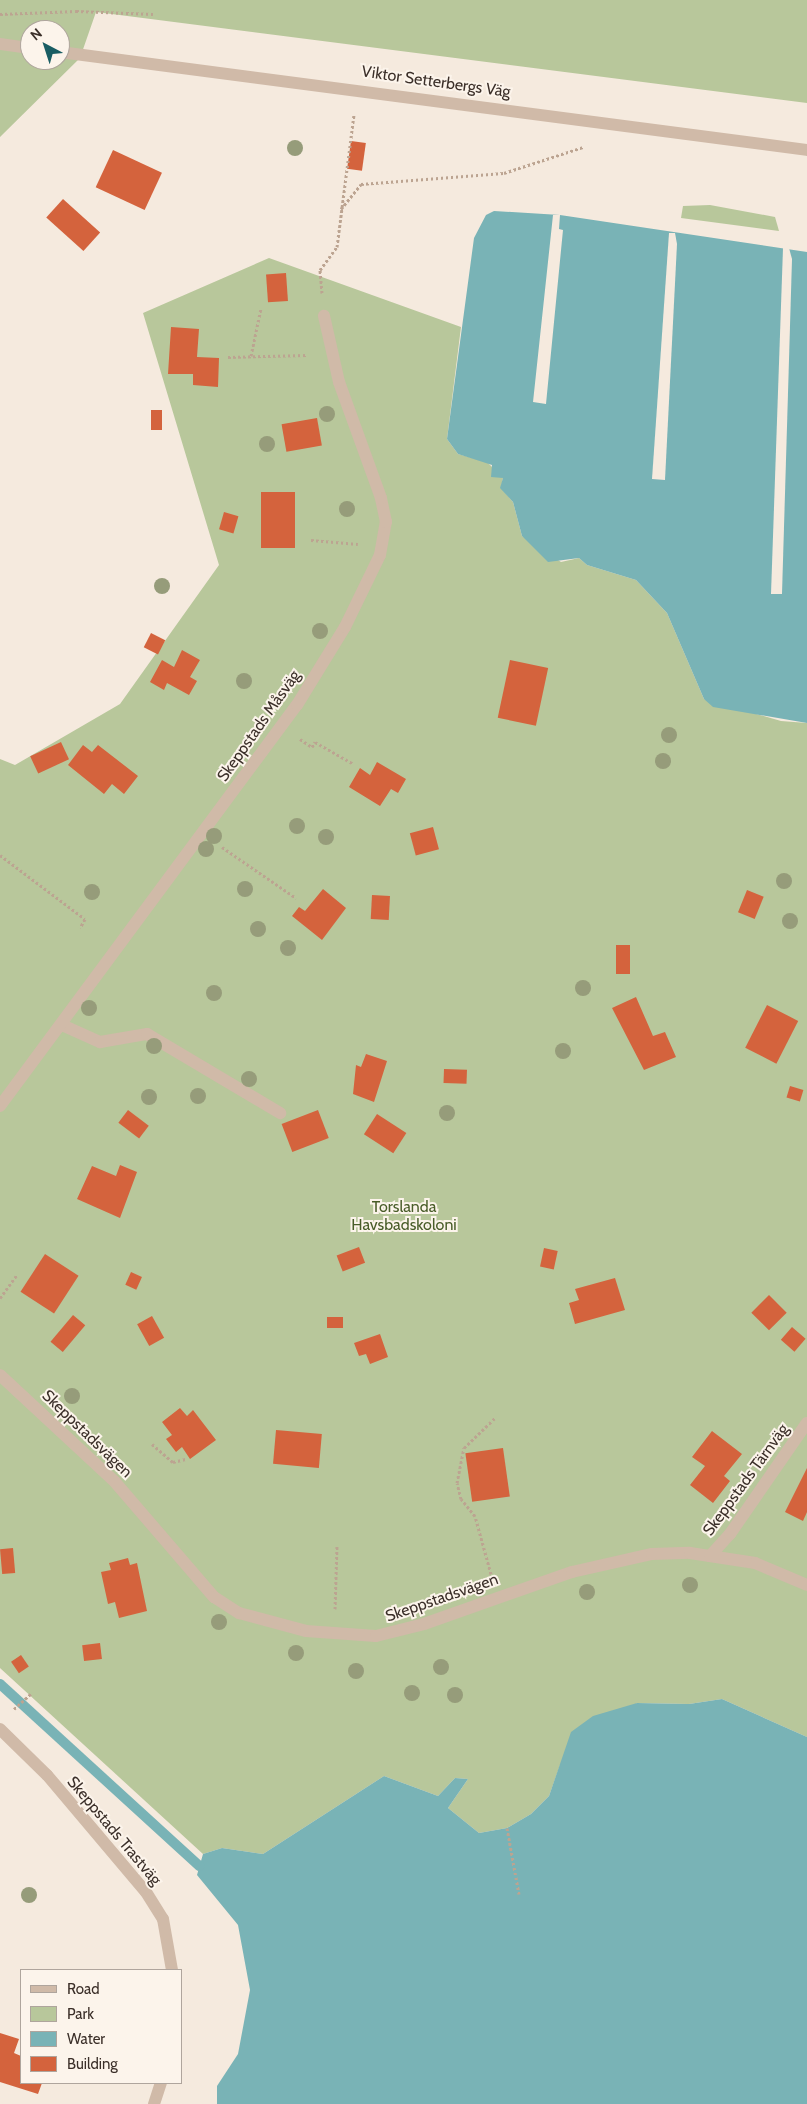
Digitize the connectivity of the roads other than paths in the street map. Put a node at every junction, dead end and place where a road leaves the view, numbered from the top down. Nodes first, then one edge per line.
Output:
1 (0, 44) edge
2 (20, 47) edge
3 (70, 53) edge
4 (807, 150) edge
5 (324, 316) road end
6 (62, 1025) junction
7 (0, 1106) edge
8 (280, 1113) dead end
9 (0, 1375) edge
10 (807, 1423) edge
11 (710, 1556) junction
12 (807, 1585) edge
13 (0, 1729) edge
14 (172, 1969) edge
15 (161, 2084) edge
16 (154, 2104) edge

1 - 2 street
3 - 4 street, Viktor Setterbergs Väg
5 - 6 street, Skeppstads Måsväg
6 - 7 street, Skeppstads Måsväg
6 - 8 street
9 - 11 street, Skeppstadsvägen
10 - 11 street, Skeppstads Tärnväg
11 - 12 street, Skeppstadsvägen
13 - 14 street, Skeppstads Trastväg
15 - 16 street

